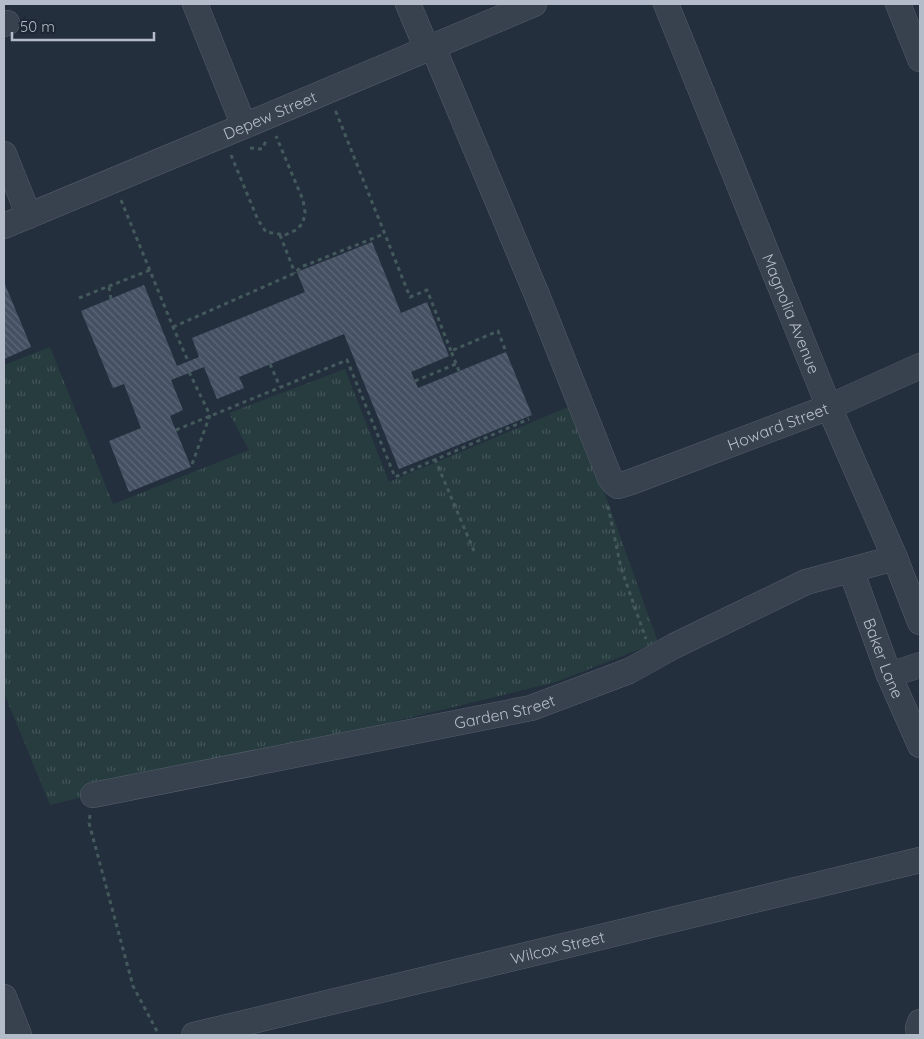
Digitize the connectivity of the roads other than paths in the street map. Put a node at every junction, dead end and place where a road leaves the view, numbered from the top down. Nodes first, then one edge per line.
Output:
1 (194, 4) edge
2 (408, 4) edge
3 (534, 4) edge
4 (666, 4) edge
5 (898, 4) edge
6 (430, 48) junction
7 (920, 59) edge
8 (244, 126) junction
9 (4, 154) edge
10 (29, 216) junction
11 (4, 226) edge
12 (920, 366) edge
13 (828, 407) junction
14 (895, 558) junction
15 (851, 570) junction
16 (920, 622) edge
17 (920, 665) edge
18 (889, 674) junction
19 (920, 745) edge
20 (92, 795) road end
21 (920, 860) edge
22 (4, 997) edge
23 (920, 1022) edge
24 (20, 1035) edge
25 (194, 1035) edge
26 (919, 1035) edge

1 - 8 street
2 - 6 street
3 - 6 street, Depew Street
4 - 13 street, Magnolia Avenue
5 - 7 street
6 - 8 street, Depew Street
6 - 13 street, Howard Street
8 - 10 street, Depew Street
9 - 10 street
10 - 11 street, Depew Street
12 - 13 street, Howard Street
13 - 14 street, Magnolia Avenue
14 - 15 street, Garden Street
14 - 16 street, Magnolia Avenue
15 - 18 street, Baker Lane
15 - 20 street, Garden Street
17 - 18 street
18 - 19 street, Baker Lane
21 - 25 street, Wilcox Street
22 - 24 street
23 - 26 street

